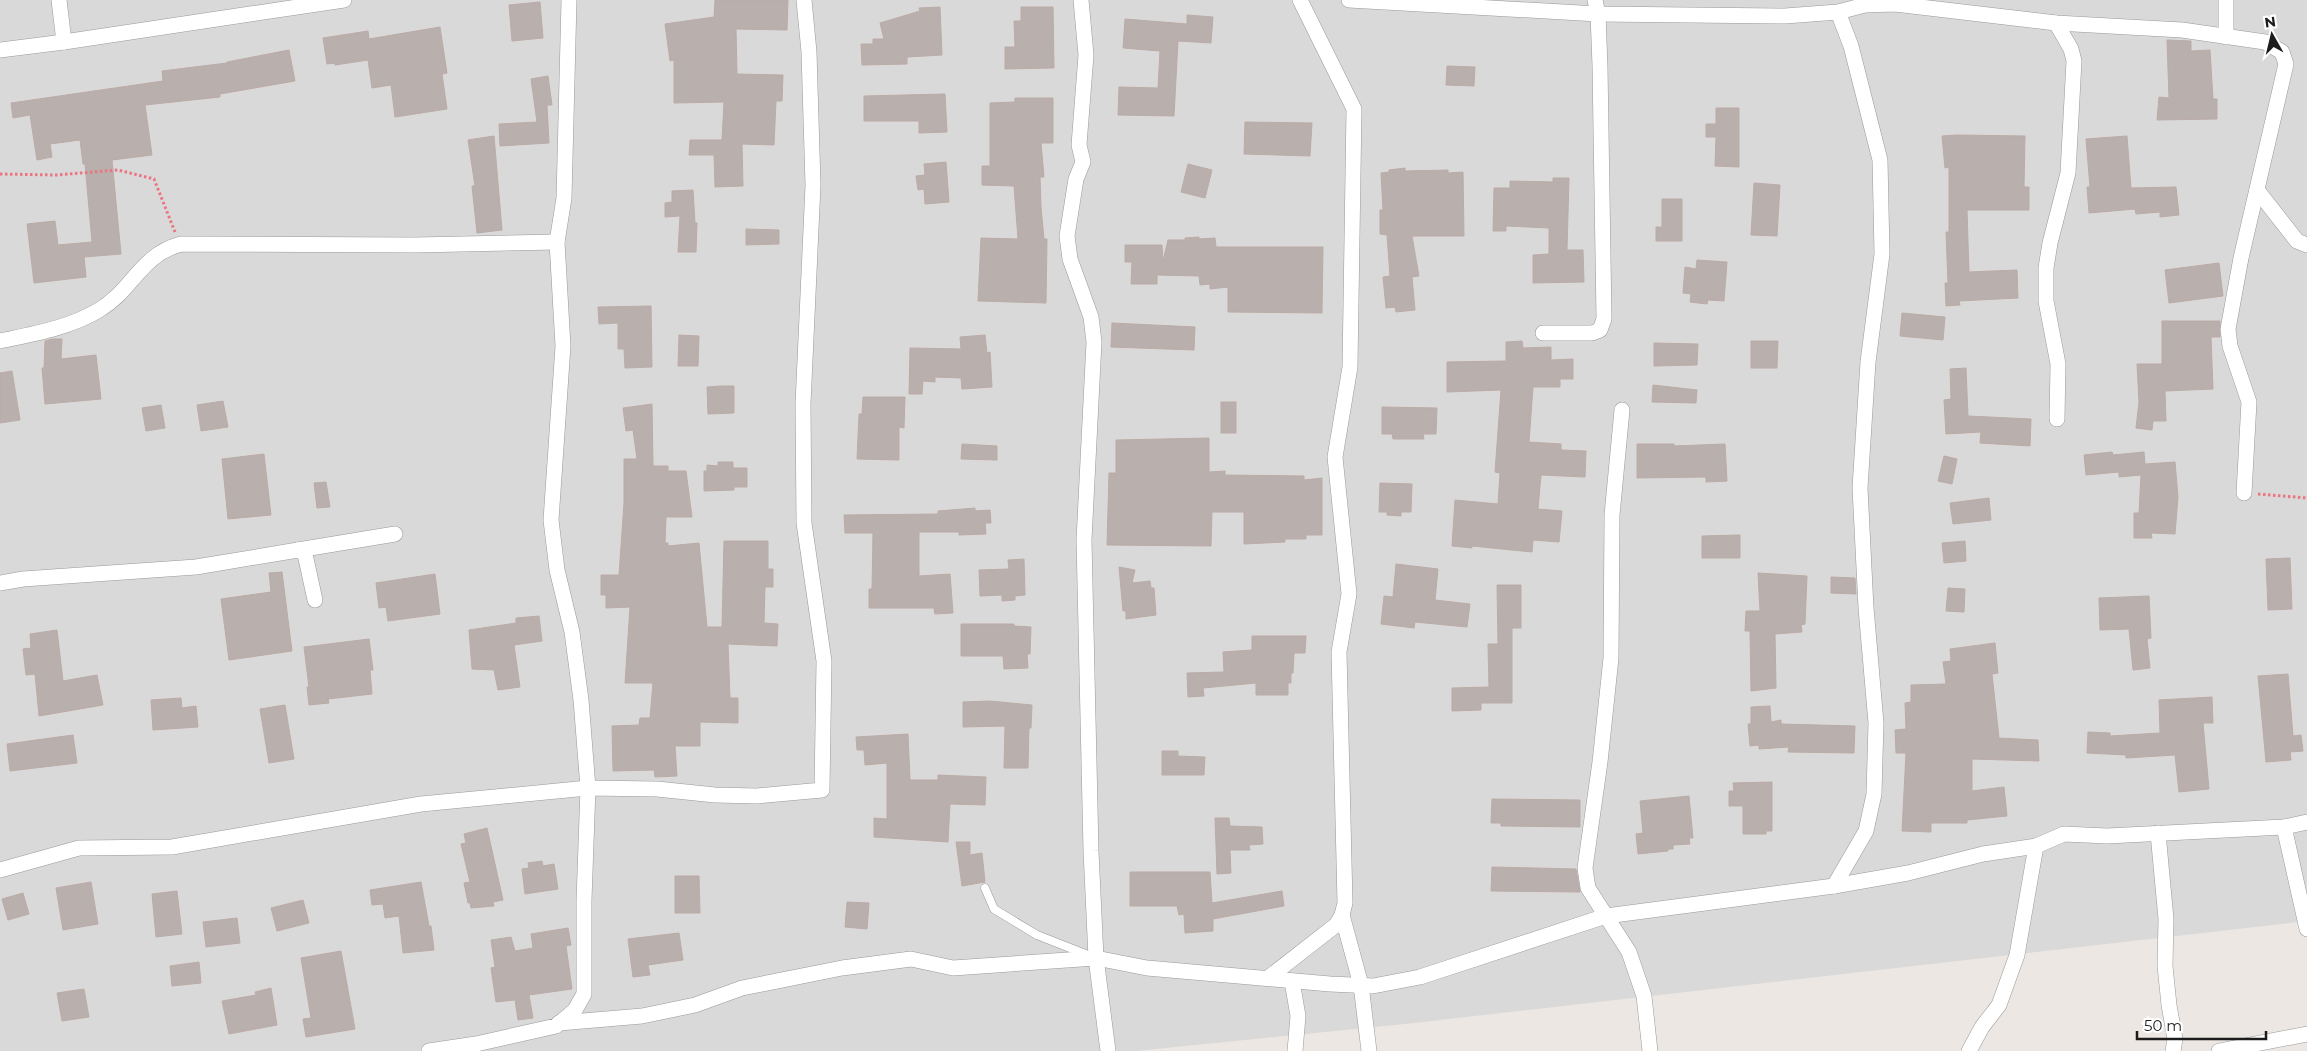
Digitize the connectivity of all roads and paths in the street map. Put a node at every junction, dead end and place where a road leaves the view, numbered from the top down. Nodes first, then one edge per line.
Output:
1 (59, 0) edge
2 (344, 0) edge
3 (569, 0) edge
4 (804, 0) edge
5 (1081, 0) edge
6 (1300, 0) edge
7 (1349, 0) edge
8 (2226, 0) edge
9 (1402, 1) edge
10 (290, 4) edge
11 (1596, 7) edge
12 (1838, 12) junction
13 (2056, 23) junction
14 (2226, 36) junction
15 (64, 42) junction
16 (0, 50) edge
17 (0, 174) edge
18 (2257, 190) junction
19 (557, 242) junction
20 (181, 244) junction
21 (2307, 245) edge
22 (1543, 333) dead end
23 (0, 341) edge
24 (1622, 410) dead end
25 (2057, 419) dead end
26 (2244, 493) joint
27 (2307, 498) edge
28 (395, 534) dead end
29 (298, 550) junction
30 (0, 583) edge
31 (315, 600) dead end
32 (588, 788) junction
33 (2307, 822) edge
34 (2284, 827) junction
35 (2158, 833) junction
36 (2036, 846) junction
37 (0, 870) edge
38 (1834, 886) junction
39 (985, 888) dead end
40 (1342, 915) junction
41 (1606, 916) junction
42 (2307, 929) edge
43 (1096, 958) junction
44 (1268, 978) junction
45 (1292, 981) junction
46 (1362, 985) junction
47 (559, 1023) junction
48 (2307, 1034) edge
49 (493, 1045) edge
50 (429, 1051) edge
51 (1108, 1051) edge
52 (1295, 1051) edge
53 (1369, 1051) edge
54 (1650, 1051) edge
55 (1969, 1051) edge
56 (2173, 1051) edge
57 (2219, 1051) edge

1 - 15 street
2 - 10 street
3 - 19 street
4 - 32 street
5 - 43 street
6 - 40 street
7 - 9 street
8 - 14 street
9 - 11 street
10 - 15 street
11 - 12 street
11 - 22 street
12 - 13 street
12 - 38 street
13 - 14 street
13 - 25 street
14 - 18 street
15 - 16 street
17 - 20 path
18 - 21 street
18 - 26 street
19 - 20 street
19 - 32 street
20 - 23 street
24 - 41 street
26 - 27 path
28 - 29 street
29 - 30 street
29 - 31 street
32 - 37 street
32 - 47 street
33 - 34 street
34 - 35 street
34 - 42 street
35 - 36 street
35 - 56 street
36 - 38 street
36 - 55 street
38 - 41 street
39 - 43 lane
40 - 44 street
40 - 46 street
41 - 46 street
41 - 54 street
43 - 44 street
43 - 47 street
43 - 51 street
44 - 45 street
45 - 46 street
45 - 52 street
46 - 53 street
47 - 49 street
48 - 57 street
49 - 50 street

